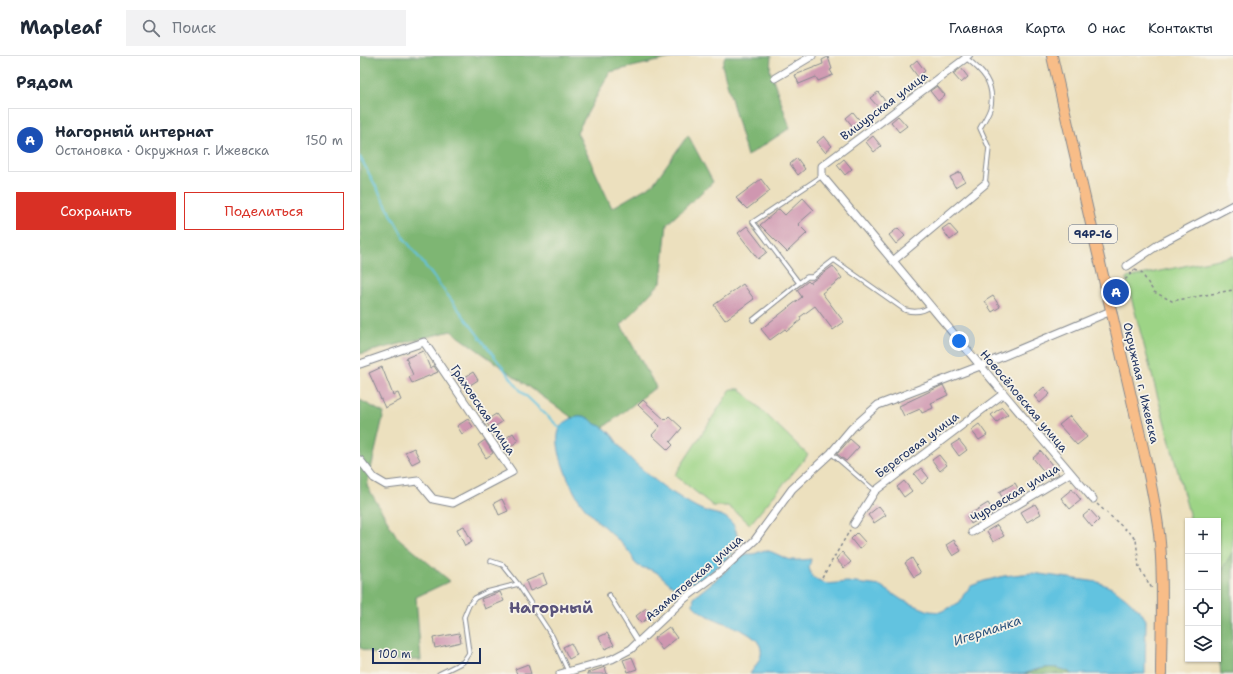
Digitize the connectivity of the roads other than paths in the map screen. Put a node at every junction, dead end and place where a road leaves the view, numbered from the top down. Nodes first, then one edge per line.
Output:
1 (812, 56) edge
2 (1052, 56) edge
3 (967, 57) edge
4 (775, 78) dead end
5 (822, 176) junction
6 (985, 184) joint
7 (1233, 205) edge
8 (893, 261) junction
9 (1127, 266) road end
10 (799, 283) junction
11 (931, 306) junction
12 (1111, 311) junction
13 (753, 320) dead end
14 (360, 364) edge
15 (980, 366) junction
16 (1003, 394) junction
17 (831, 453) junction
18 (360, 460) edge
19 (1070, 473) junction
20 (874, 491) junction
21 (1093, 499) road end
22 (854, 524) road end
23 (972, 532) dead end
24 (492, 561) dead end
25 (518, 584) junction
26 (609, 595) dead end
27 (638, 642) junction
28 (568, 671) junction
29 (439, 674) edge
30 (560, 674) edge
31 (1161, 674) edge

1 - 4 street
2 - 12 main road, Окружная г. Ижевска / 94Р-16
3 - 5 street, Вишурская улица
3 - 6 lane
5 - 8 street, Новосёловская улица
5 - 10 lane
6 - 8 street
7 - 9 street
8 - 11 street, Новосёловская улица
10 - 11 lane
10 - 13 lane
11 - 15 street, Новосёловская улица
12 - 15 street, Азаматовская улица
12 - 31 main road, Окружная г. Ижевска / 94Р-16
14 - 18 street, Граховская улица
15 - 16 street, Новосёловская улица
15 - 17 street, Азаматовская улица
16 - 19 street, Новосёловская улица
16 - 20 street, Береговая улица
17 - 20 lane
17 - 27 street, Азаматовская улица
19 - 21 street, Новосёловская улица
19 - 23 street, Чуровская улица
20 - 22 street, Береговая улица
24 - 25 lane
25 - 28 lane
25 - 29 lane
26 - 27 lane
27 - 28 street, Азаматовская улица
28 - 30 street, Азаматовская улица

